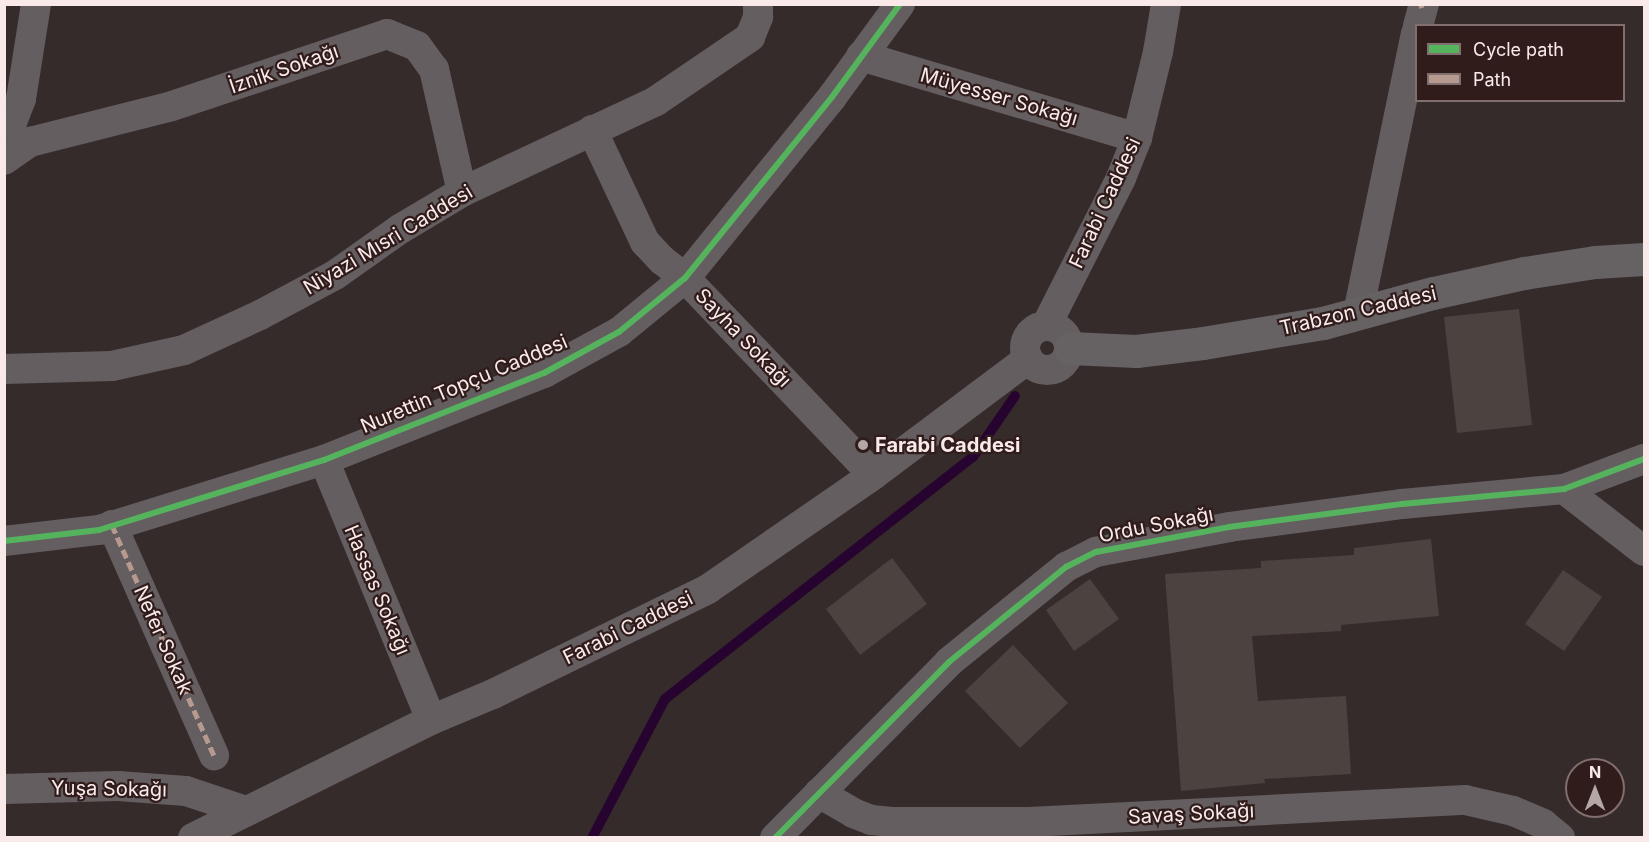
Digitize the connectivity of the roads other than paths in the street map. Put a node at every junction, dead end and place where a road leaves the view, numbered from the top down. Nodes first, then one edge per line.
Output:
1 (36, 4) edge
2 (758, 4) edge
3 (900, 4) edge
4 (1166, 4) edge
5 (1415, 39) edge
6 (861, 56) junction
7 (592, 130) junction
8 (1137, 138) junction
9 (4, 142) edge
10 (4, 160) edge
11 (462, 192) junction
12 (1644, 259) edge
13 (685, 278) junction
14 (1358, 313) junction
15 (1046, 326) junction
16 (1070, 348) junction
17 (1028, 359) junction
18 (4, 369) edge
19 (1644, 459) edge
20 (324, 460) junction
21 (873, 475) junction
22 (1564, 489) junction
23 (112, 525) junction
24 (4, 542) edge
25 (1644, 551) edge
26 (431, 720) junction
27 (214, 755) dead end
28 (4, 789) edge
29 (819, 793) junction
30 (246, 811) junction
31 (193, 837) edge
32 (775, 837) edge
33 (1560, 837) edge

1 - 9 street
2 - 7 street, Niyazi Mısri Caddesi
3 - 6 street, Nurettin Topçu Caddesi
4 - 8 street, Farabi Caddesi
5 - 14 street
6 - 8 street, Müyesser Sokağı
6 - 13 street, Nurettin Topçu Caddesi
7 - 11 street, Niyazi Mısri Caddesi
7 - 13 street, Sayha Sokağı
8 - 15 street, Farabi Caddesi
10 - 11 street, İznik Sokağı
11 - 18 street, Niyazi Mısri Caddesi
12 - 14 street, Trabzon Caddesi
13 - 20 street, Nurettin Topçu Caddesi
13 - 21 street, Sayha Sokağı
14 - 16 street, Trabzon Caddesi
15 - 16 street
15 - 17 street
16 - 17 street
17 - 21 street, Farabi Caddesi
19 - 22 street, Ordu Sokağı
20 - 23 street, Nurettin Topçu Caddesi
20 - 26 street, Hassas Sokağı
21 - 26 street, Farabi Caddesi
22 - 25 street
22 - 29 street, Ordu Sokağı
23 - 24 street, Nurettin Topçu Caddesi
23 - 27 street, Nefer Sokak
26 - 30 street, Farabi Caddesi
28 - 30 street, Yuşa Sokağı
29 - 32 street, Ordu Sokağı
29 - 33 street, Savaş Sokağı
30 - 31 street, Farabi Caddesi

